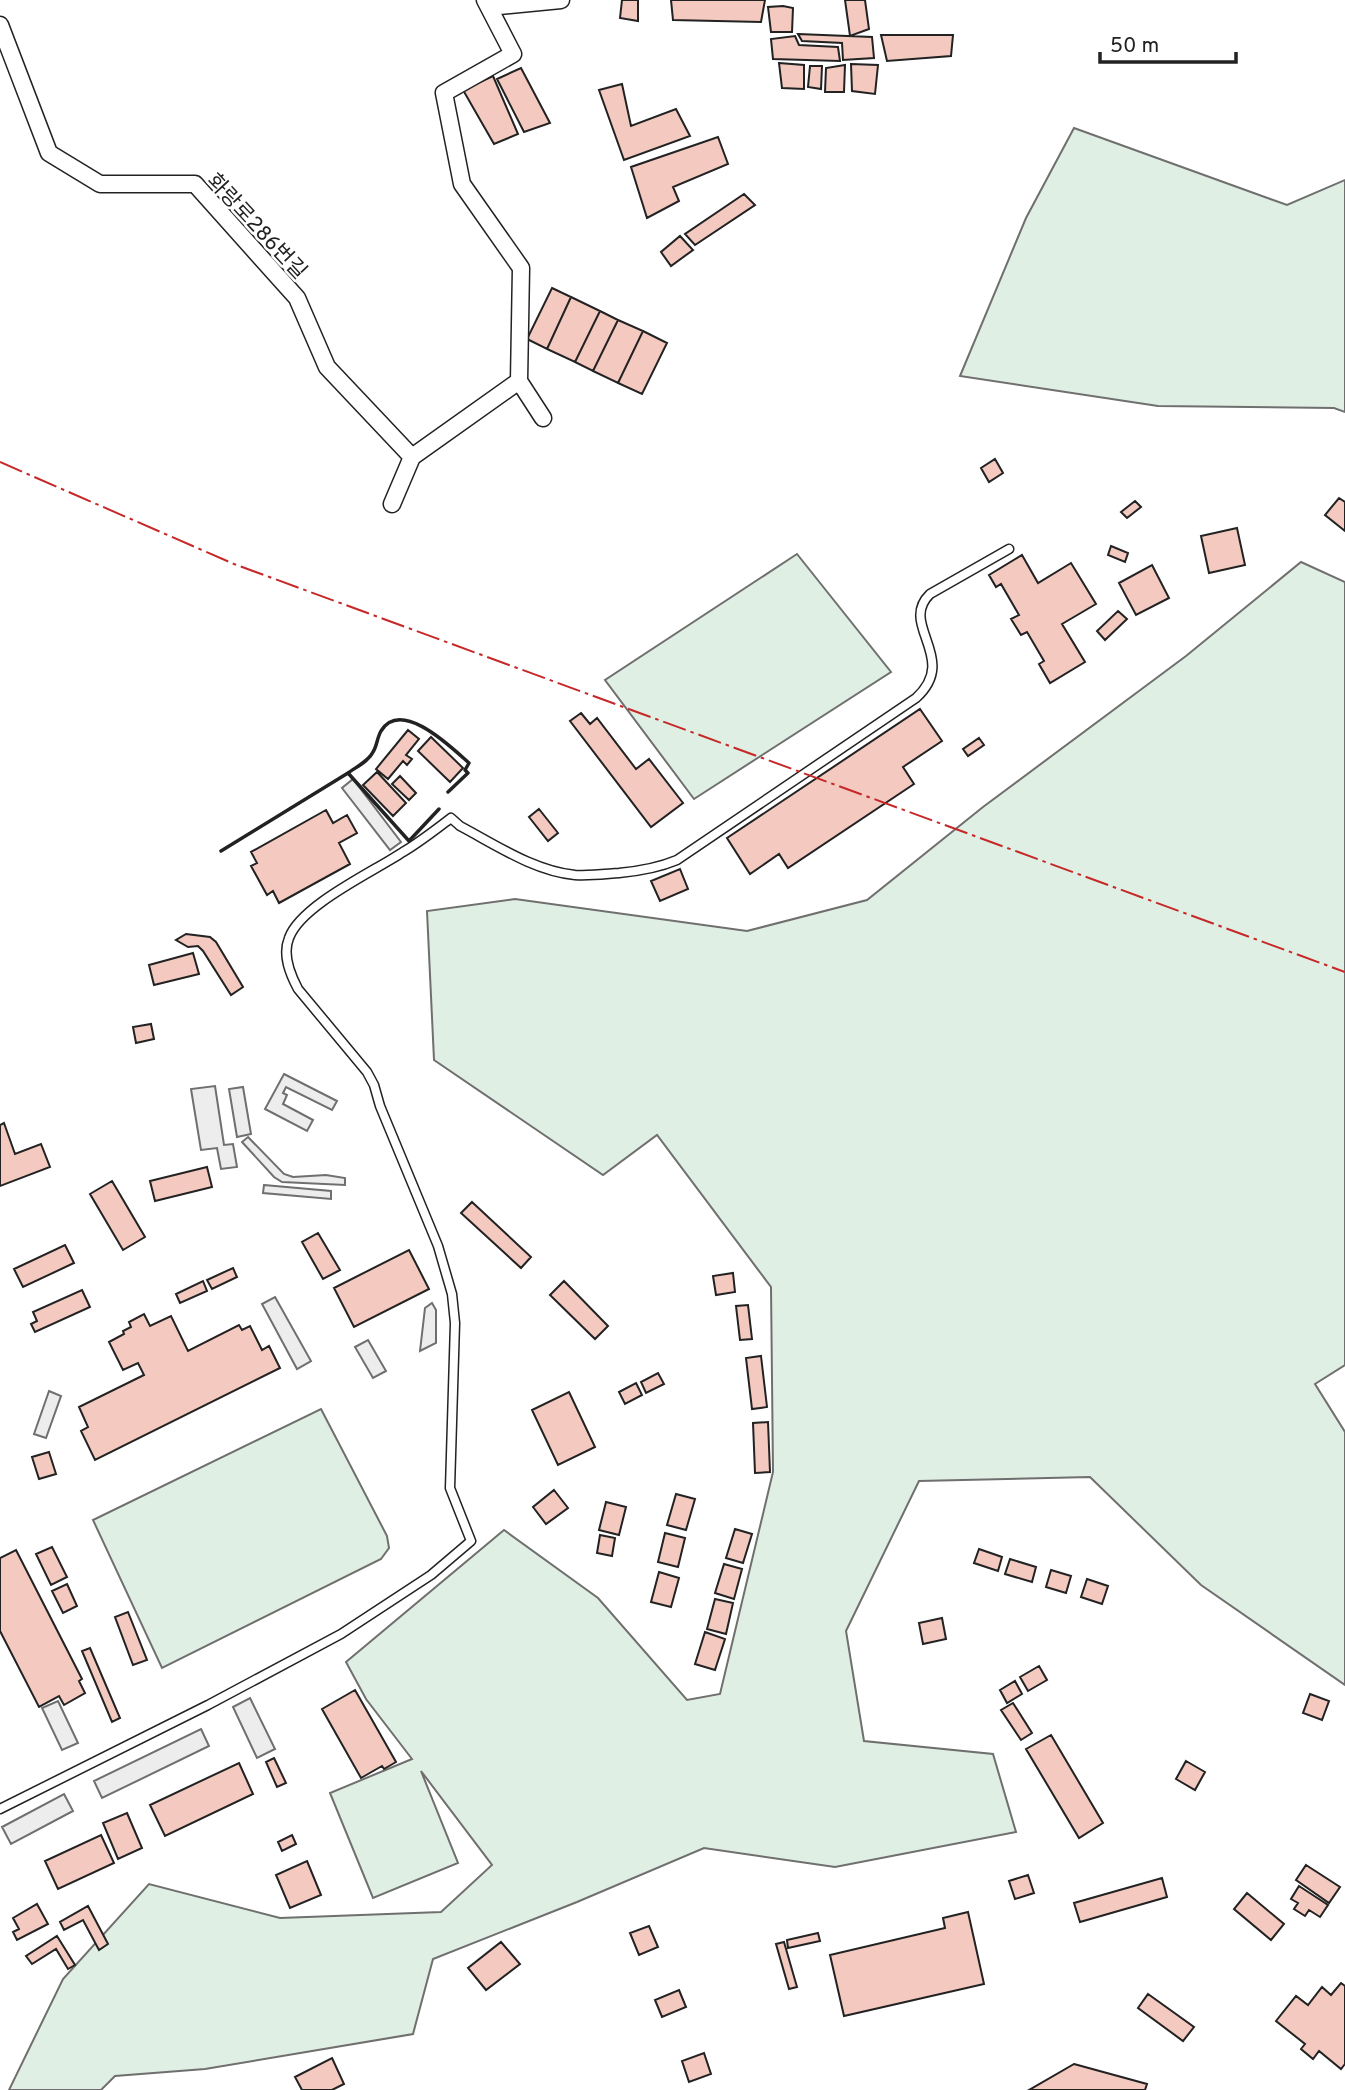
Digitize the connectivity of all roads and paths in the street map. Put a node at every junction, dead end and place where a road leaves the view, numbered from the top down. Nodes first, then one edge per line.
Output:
1 (561, 0) edge
2 (487, 4) edge
3 (0, 25) edge
4 (519, 381) junction
5 (543, 418) dead end
6 (412, 457) junction
7 (393, 504) dead end
8 (1009, 549) dead end
9 (0, 1809) edge

1 - 2 street
2 - 4 street
3 - 6 street, 화랑로286번길
4 - 5 street
4 - 6 street
6 - 7 street
8 - 9 lane

